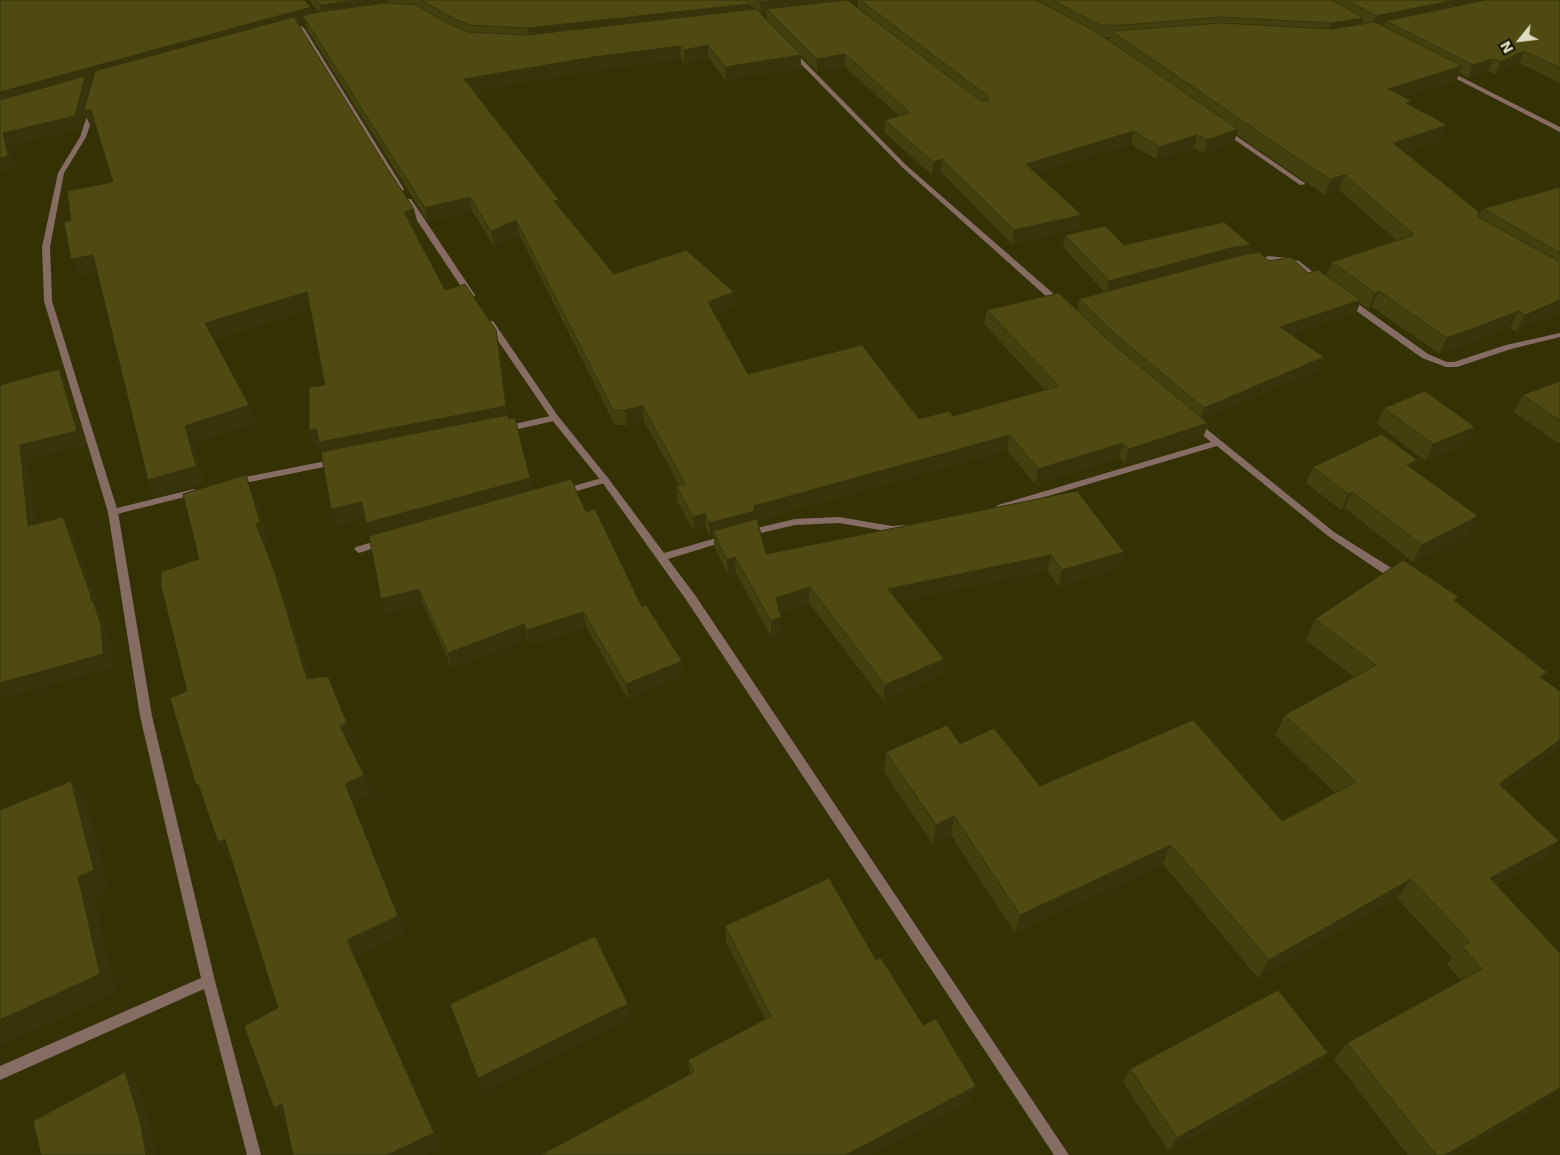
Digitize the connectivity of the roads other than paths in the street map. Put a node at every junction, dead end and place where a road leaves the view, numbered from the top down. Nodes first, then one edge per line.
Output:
1 (300, 28) edge
2 (786, 46) edge
3 (1440, 68) edge
4 (94, 101) edge
5 (1215, 124) edge
6 (1560, 130) edge
7 (1302, 184) edge
8 (1243, 263) edge
9 (1328, 286) edge
10 (1336, 292) edge
11 (1067, 309) edge
12 (1560, 335) edge
13 (556, 418) junction
14 (1190, 420) edge
15 (498, 430) edge
16 (1218, 443) junction
17 (344, 460) edge
18 (605, 480) junction
19 (221, 485) edge
20 (203, 490) edge
21 (548, 496) edge
22 (992, 510) edge
23 (113, 512) junction
24 (918, 527) edge
25 (397, 538) edge
26 (359, 549) dead end
27 (662, 557) junction
28 (1403, 581) edge
29 (208, 980) junction
30 (0, 1073) edge
31 (254, 1155) edge
32 (1062, 1155) edge

1 - 13 street
2 - 11 street
3 - 6 street
4 - 23 street
5 - 7 street
8 - 9 street
10 - 12 street
13 - 15 street
13 - 18 street
14 - 16 street
16 - 22 street
16 - 28 street
17 - 19 street
18 - 21 street
18 - 27 street
20 - 23 street
23 - 29 street
24 - 27 street
25 - 26 street
27 - 32 street
29 - 30 street
29 - 31 street

